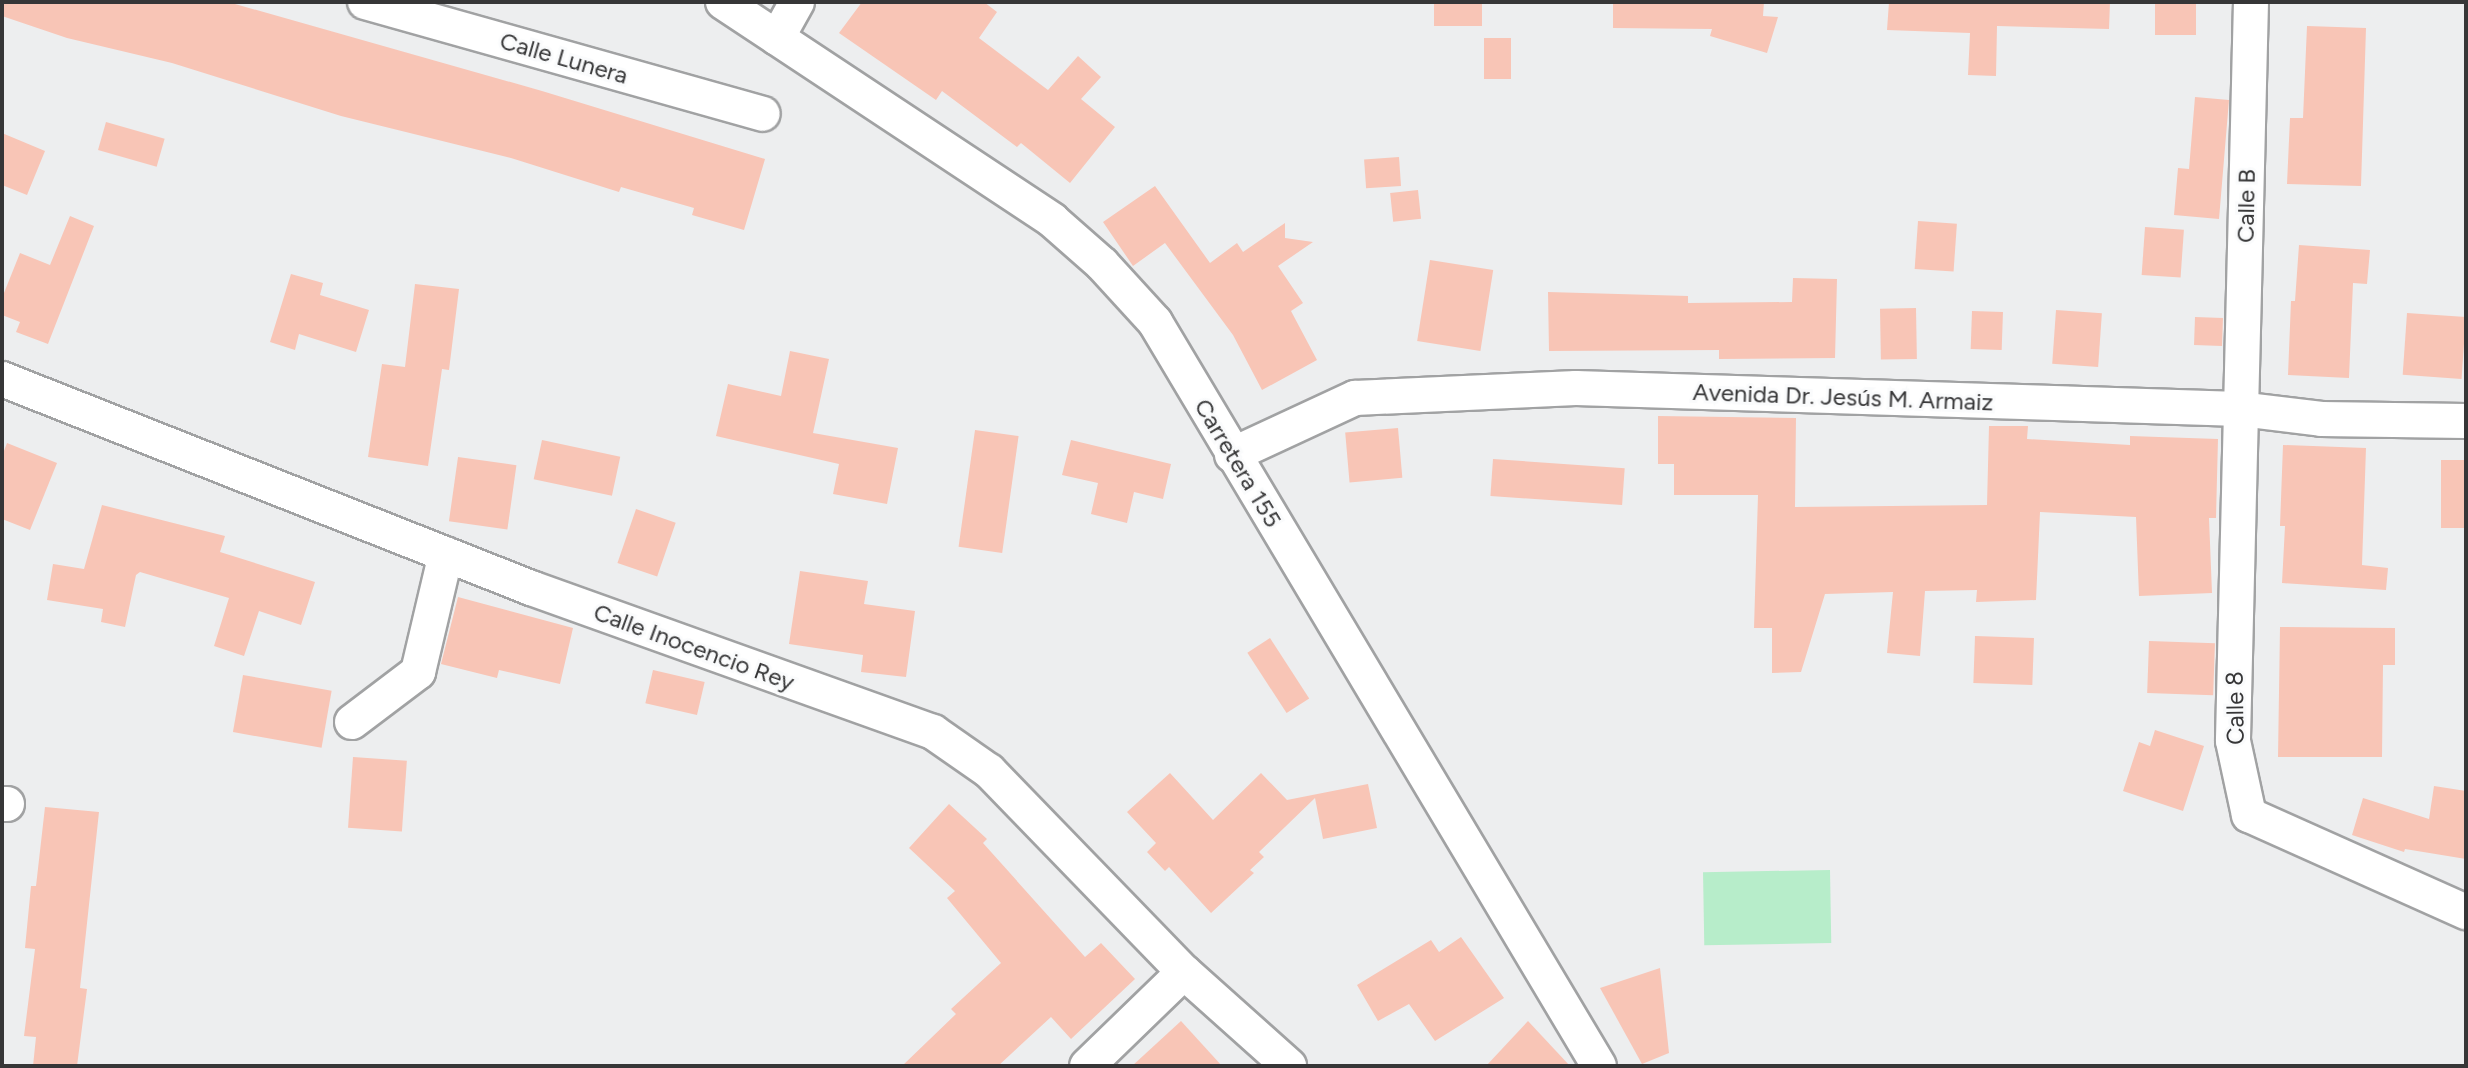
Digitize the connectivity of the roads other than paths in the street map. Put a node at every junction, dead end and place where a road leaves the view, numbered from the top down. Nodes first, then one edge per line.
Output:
1 (365, 2) edge
2 (723, 2) edge
3 (797, 2) edge
4 (2251, 2) edge
5 (777, 38) junction
6 (763, 114) dead end
7 (2, 379) edge
8 (2240, 409) junction
9 (2466, 421) edge
10 (1232, 455) junction
11 (446, 554) junction
12 (352, 722) dead end
13 (2466, 912) edge
14 (1184, 972) junction
15 (1087, 1066) edge
16 (1289, 1066) edge
17 (1599, 1066) edge

1 - 6 street, Calle Lunera
2 - 5 street, Carretera 155
3 - 5 street
4 - 8 street, Calle B
5 - 10 street, Carretera 155
7 - 11 street, Calle Inocencio Rey
8 - 9 street, Avenida Dr. Jesús M. Armaiz
8 - 10 street, Avenida Dr. Jesús M. Armaiz
8 - 13 street, Calle 8
10 - 17 street, Carretera 155
11 - 12 street
11 - 14 street, Calle Inocencio Rey
14 - 15 street
14 - 16 street, Calle Inocencio Rey

